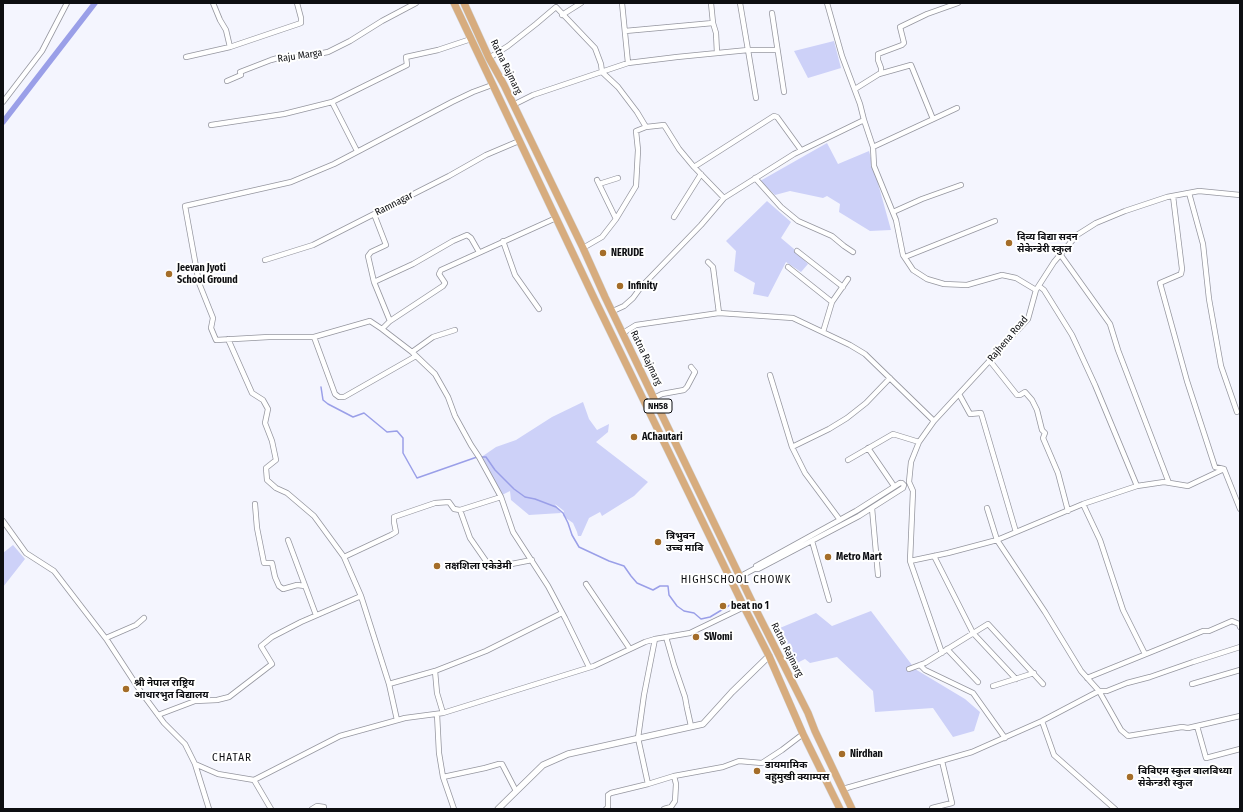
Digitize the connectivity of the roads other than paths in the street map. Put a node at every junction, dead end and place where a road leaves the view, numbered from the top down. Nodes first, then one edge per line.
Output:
1 (67, 3) edge
2 (213, 3) edge
3 (297, 3) edge
4 (416, 3) edge
5 (454, 3) edge
6 (464, 3) edge
7 (581, 3) edge
8 (622, 3) edge
9 (711, 3) edge
10 (740, 3) edge
11 (827, 3) edge
12 (958, 3) edge
13 (555, 5) edge
14 (772, 13) dead end
15 (562, 14) junction
16 (713, 23) junction
17 (625, 31) junction
18 (471, 39) junction
19 (230, 47) junction
20 (748, 50) junction
21 (777, 50) junction
22 (717, 53) junction
23 (186, 57) dead end
24 (489, 58) junction
25 (628, 63) junction
26 (602, 72) junction
27 (881, 73) junction
28 (227, 81) dead end
29 (492, 85) junction
30 (855, 89) junction
31 (784, 92) dead end
32 (756, 98) dead end
33 (3, 102) edge
34 (332, 102) junction
35 (513, 105) junction
36 (957, 108) dead end
37 (933, 119) junction
38 (864, 120) junction
39 (212, 125) dead end
40 (646, 127) junction
41 (519, 141) junction
42 (873, 147) junction
43 (801, 150) junction
44 (357, 152) junction
45 (694, 167) junction
46 (701, 174) junction
47 (618, 178) dead end
48 (755, 178) junction
49 (961, 185) dead end
50 (1189, 193) junction
51 (1240, 195) edge
52 (1173, 196) junction
53 (724, 198) junction
54 (893, 212) junction
55 (374, 214) junction
56 (674, 216) dead end
57 (556, 218) junction
58 (616, 219) junction
59 (995, 221) dead end
60 (503, 241) junction
61 (583, 248) junction
62 (797, 251) dead end
63 (479, 252) junction
64 (853, 252) dead end
65 (1060, 254) junction
66 (905, 257) junction
67 (265, 260) dead end
68 (708, 262) dead end
69 (788, 267) dead end
70 (848, 279) dead end
71 (374, 282) junction
72 (843, 287) junction
73 (1038, 288) junction
74 (832, 302) junction
75 (539, 308) dead end
76 (613, 311) junction
77 (719, 313) junction
78 (390, 321) junction
79 (382, 329) junction
80 (455, 330) dead end
81 (823, 332) junction
82 (623, 333) junction
83 (314, 337) junction
84 (228, 339) junction
85 (412, 352) junction
86 (416, 356) junction
87 (990, 361) junction
88 (691, 367) dead end
89 (770, 375) dead end
90 (890, 378) junction
91 (959, 394) junction
92 (654, 398) junction
93 (1237, 412) dead end
94 (934, 421) junction
95 (919, 442) junction
96 (792, 447) junction
97 (868, 448) junction
98 (848, 460) dead end
99 (1224, 469) junction
100 (909, 482) junction
101 (1169, 483) junction
102 (902, 485) junction
103 (894, 486) junction
104 (1137, 486) junction
105 (501, 497) junction
106 (255, 504) dead end
107 (1083, 504) junction
108 (872, 508) junction
109 (987, 508) dead end
110 (1240, 508) edge
111 (460, 510) junction
112 (1068, 511) junction
113 (858, 514) junction
114 (840, 520) junction
115 (3, 521) edge
116 (1016, 532) junction
117 (288, 540) dead end
118 (997, 540) junction
119 (812, 541) junction
120 (805, 542) junction
121 (934, 556) junction
122 (344, 557) junction
123 (532, 560) junction
124 (910, 561) junction
125 (878, 575) dead end
126 (741, 576) junction
127 (586, 584) dead end
128 (305, 586) junction
129 (361, 596) junction
130 (829, 600) dead end
131 (744, 607) junction
132 (562, 613) junction
133 (316, 615) junction
134 (144, 618) dead end
135 (1240, 627) edge
136 (973, 633) junction
137 (666, 637) junction
138 (106, 638) junction
139 (655, 639) junction
140 (1240, 647) edge
141 (630, 649) junction
142 (947, 649) junction
143 (942, 652) junction
144 (1145, 654) junction
145 (769, 656) junction
146 (920, 665) junction
147 (588, 667) junction
148 (909, 669) dead end
149 (1240, 670) edge
150 (435, 671) junction
151 (1034, 673) junction
152 (1087, 678) junction
153 (1016, 679) junction
154 (978, 682) dead end
155 (389, 684) junction
156 (1043, 684) dead end
157 (1192, 684) dead end
158 (993, 686) dead end
159 (1099, 691) junction
160 (443, 713) junction
161 (437, 714) junction
162 (158, 715) junction
163 (1240, 716) edge
164 (397, 720) junction
165 (1042, 721) junction
166 (691, 726) junction
167 (1197, 726) junction
168 (803, 734) junction
169 (638, 738) junction
170 (1005, 738) junction
171 (1240, 749) edge
172 (942, 761) junction
173 (195, 764) junction
174 (674, 776) junction
175 (443, 777) junction
176 (254, 780) junction
177 (648, 784) junction
178 (843, 789) junction
179 (516, 791) junction
180 (324, 807) dead end
181 (209, 809) edge
182 (271, 809) edge
183 (312, 809) edge
184 (454, 809) edge
185 (498, 809) edge
186 (606, 809) edge
187 (664, 809) edge
188 (840, 809) edge
189 (852, 809) edge
190 (932, 809) edge
191 (1114, 809) edge

1 - 33 street
2 - 19 street
3 - 19 street
4 - 28 street, Raju Marga
5 - 18 highway, Ratna Rajmarg / NH58
6 - 24 highway, Ratna Rajmarg / NH58
7 - 15 street
8 - 17 street
9 - 16 street
10 - 20 street
11 - 30 street
12 - 27 street
13 - 15 street
13 - 24 street
14 - 21 street
15 - 26 street
16 - 17 street
16 - 22 street
17 - 25 street
18 - 29 highway, Ratna Rajmarg / NH58
18 - 34 street
19 - 23 street
20 - 21 street
20 - 22 street
20 - 32 street
21 - 31 street
22 - 25 street
24 - 35 highway, Ratna Rajmarg / NH58
25 - 26 street
26 - 35 street
26 - 40 street
27 - 30 street
27 - 37 street
29 - 41 highway, Ratna Rajmarg / NH58
29 - 44 street
30 - 38 street
34 - 39 street
34 - 44 street
35 - 61 highway, Ratna Rajmarg / NH58
36 - 37 street
37 - 42 street
38 - 42 street
38 - 43 street
40 - 45 street
40 - 58 street
41 - 55 street, Ramnagar
41 - 57 highway, Ratna Rajmarg / NH58
42 - 54 street
43 - 45 street
43 - 48 street
44 - 84 street
45 - 46 street
46 - 53 street
46 - 56 street
47 - 58 street
48 - 53 street
48 - 64 street
49 - 54 street
50 - 51 street, Rajhena Road
50 - 52 street, Rajhena Road
50 - 93 street
52 - 65 street, Rajhena Road
52 - 99 street
53 - 76 street
54 - 66 street
55 - 67 street, Ramnagar
55 - 71 street
57 - 60 street
57 - 131 highway, Ratna Rajmarg / NH58
58 - 61 street
59 - 66 street
60 - 63 street
60 - 75 street
61 - 76 highway, Ratna Rajmarg / NH58
62 - 72 street
63 - 71 street
63 - 78 street
65 - 73 street, Rajhena Road
65 - 101 street
66 - 73 street
68 - 77 street
69 - 74 street
70 - 72 street
71 - 78 street
72 - 74 street
73 - 87 street, Rajhena Road
73 - 104 street
74 - 81 street
76 - 82 highway, Ratna Rajmarg / NH58
77 - 81 street
77 - 82 street
78 - 79 street
79 - 83 street
79 - 85 street
80 - 85 street
81 - 90 street
82 - 92 highway, Ratna Rajmarg / NH58
83 - 84 street
83 - 86 street
84 - 122 street
85 - 86 street
86 - 105 street
87 - 91 street, Rajhena Road
87 - 112 street
88 - 92 street
89 - 96 street
90 - 94 street
90 - 96 street
91 - 94 street, Rajhena Road
91 - 116 street
92 - 126 highway, Ratna Rajmarg / NH58
94 - 95 street, Rajhena Road
95 - 97 street
95 - 100 street, Rajhena Road
96 - 114 street
97 - 98 street
97 - 103 street
99 - 101 street
99 - 110 street
100 - 102 street
100 - 124 street, Rajhena Road
101 - 104 street
102 - 103 street
102 - 108 street
103 - 113 street
104 - 107 street
105 - 111 street
105 - 123 street
106 - 128 street
107 - 112 street
107 - 144 street
108 - 113 street
108 - 125 street
109 - 118 street
111 - 122 street
111 - 123 street
112 - 116 street
113 - 114 street
113 - 119 street
114 - 120 street
115 - 138 street
116 - 118 street
117 - 128 street
118 - 121 street
118 - 152 street
119 - 120 street
119 - 130 street
120 - 126 street
121 - 124 street
121 - 136 street
122 - 129 street
123 - 132 street
124 - 143 street
126 - 178 highway, Ratna Rajmarg / NH58
127 - 141 street
128 - 133 street
129 - 133 street
129 - 155 street
131 - 137 street
131 - 145 highway, Ratna Rajmarg / NH58
132 - 147 street
132 - 150 street
133 - 162 street
134 - 138 street
135 - 144 street
136 - 142 street
136 - 151 street
136 - 153 street
137 - 139 street
137 - 166 street
138 - 162 street
139 - 141 street
139 - 169 street
140 - 159 street
141 - 147 street
142 - 143 street
142 - 154 street
143 - 146 street
144 - 152 street
145 - 166 street
145 - 168 highway, Ratna Rajmarg / NH58
146 - 148 street
146 - 170 street
147 - 160 street
149 - 157 street
150 - 155 street
150 - 160 street
151 - 153 street
151 - 156 street
152 - 159 street
153 - 158 street
155 - 164 street
159 - 165 street
159 - 167 street
160 - 161 street
161 - 164 street
161 - 175 street
162 - 173 street
163 - 167 street
164 - 176 street
165 - 170 street
165 - 191 street
166 - 169 street
167 - 171 street
168 - 174 street
168 - 188 highway, Ratna Rajmarg / NH58
169 - 177 street
169 - 179 street
170 - 172 street
172 - 178 street
172 - 190 street
173 - 176 street
173 - 181 street
174 - 177 street
174 - 187 street
175 - 179 street
175 - 184 street
176 - 182 street
177 - 186 street
178 - 189 highway, Ratna Rajmarg / NH58
179 - 185 street
180 - 183 street

